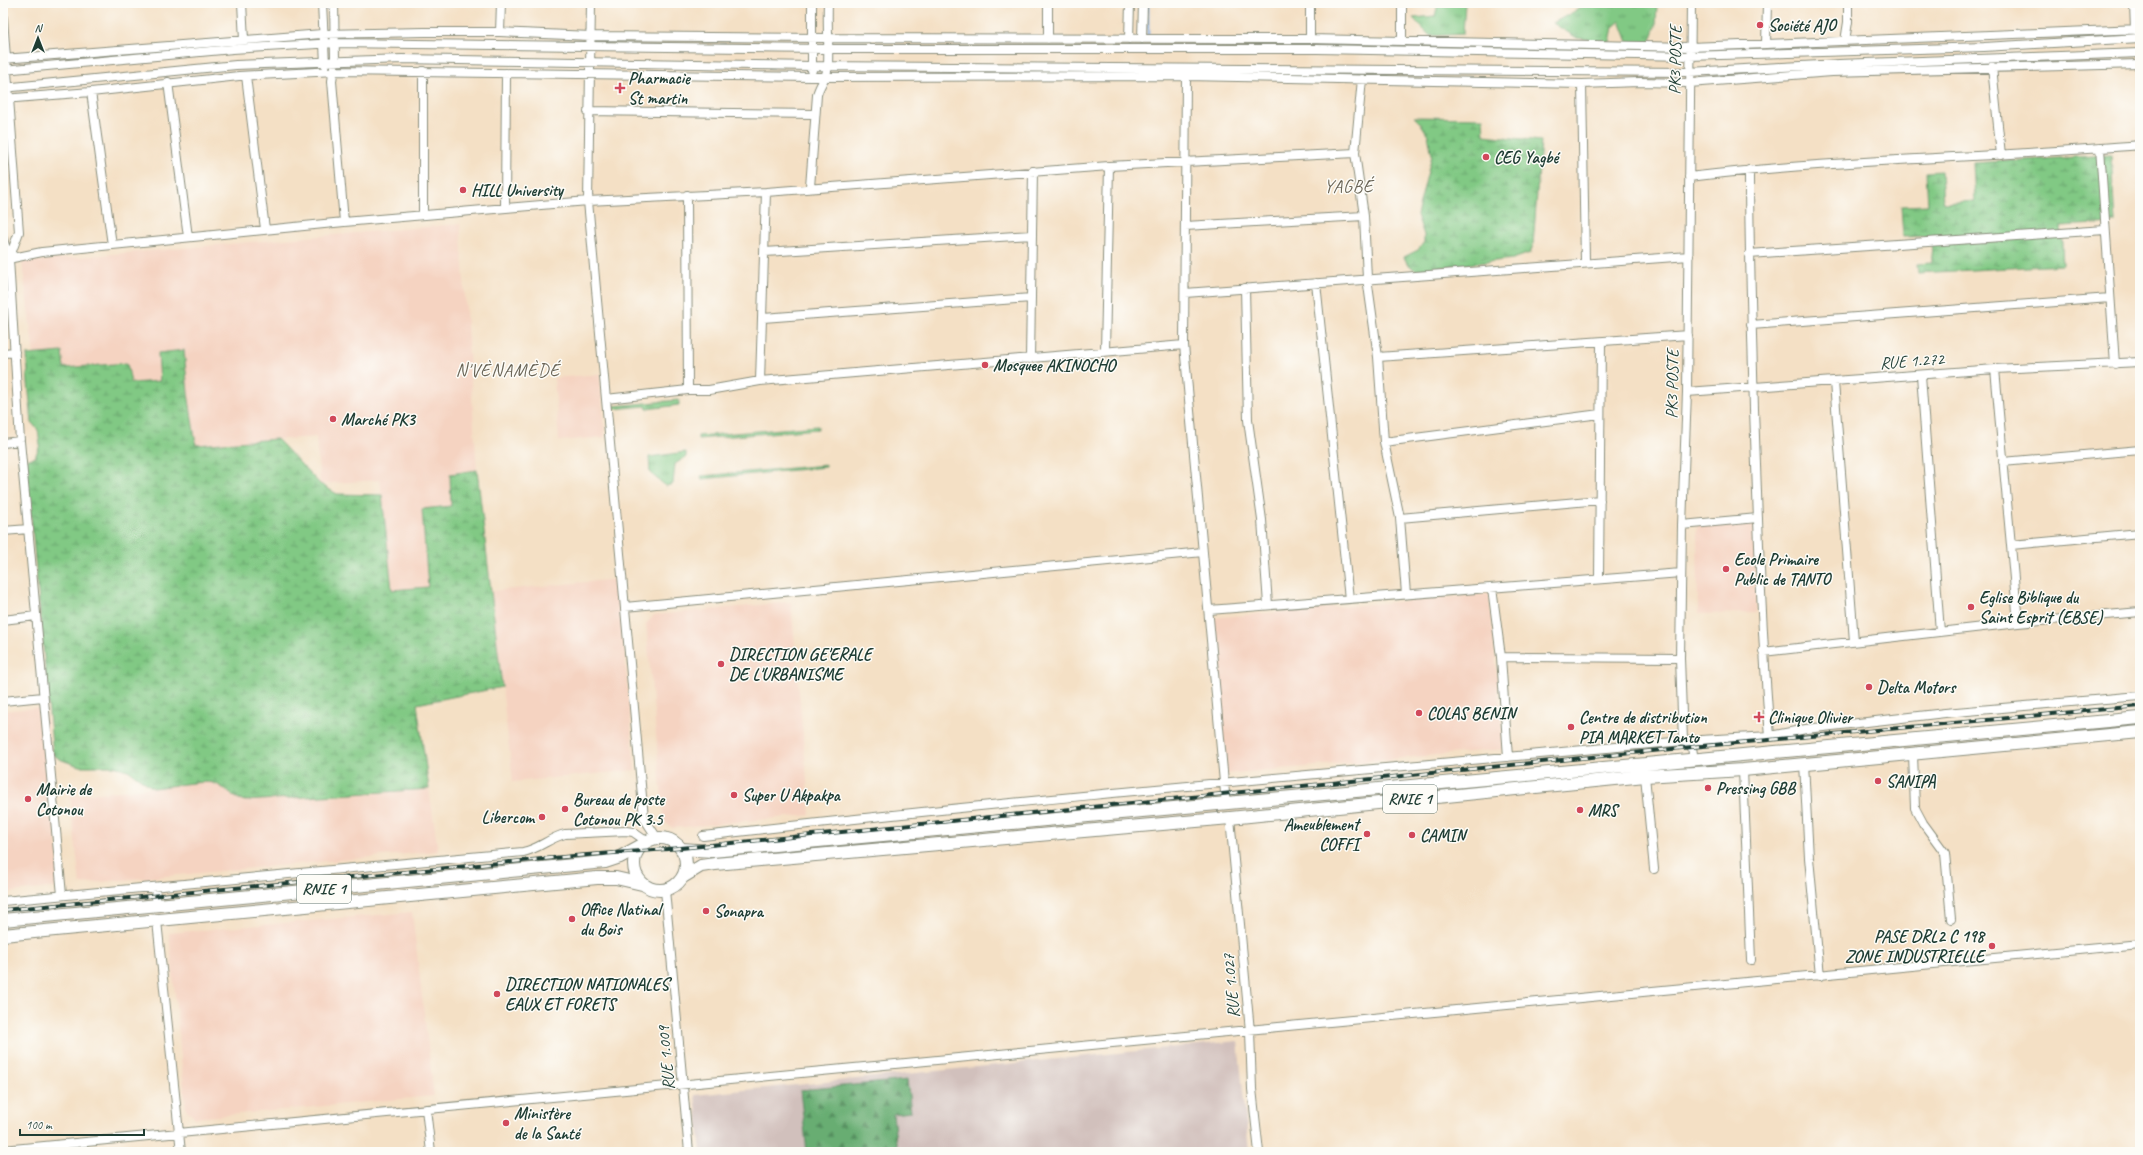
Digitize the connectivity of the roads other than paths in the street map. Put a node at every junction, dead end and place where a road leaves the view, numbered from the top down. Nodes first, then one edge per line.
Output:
1 (242, 3) edge
2 (322, 3) edge
3 (334, 3) edge
4 (500, 3) edge
5 (591, 3) edge
6 (812, 3) edge
7 (828, 3) edge
8 (1048, 3) edge
9 (1130, 3) edge
10 (1143, 3) edge
11 (1310, 3) edge
12 (1402, 3) edge
13 (1691, 3) edge
14 (1767, 3) edge
15 (1848, 3) edge
16 (2134, 3) edge
17 (3, 18) edge
18 (2138, 30) edge
19 (500, 32) junction
20 (322, 34) junction
21 (591, 36) junction
22 (334, 38) junction
23 (812, 38) junction
24 (828, 38) junction
25 (2140, 38) edge
26 (1048, 39) junction
27 (1129, 39) junction
28 (1142, 39) junction
29 (1310, 39) junction
30 (244, 40) junction
31 (1402, 41) junction
32 (1845, 41) junction
33 (322, 43) junction
34 (1766, 44) junction
35 (590, 46) junction
36 (1690, 47) junction
37 (812, 49) junction
38 (827, 49) junction
39 (2140, 52) edge
40 (1689, 56) junction
41 (5, 59) edge
42 (324, 60) junction
43 (335, 60) junction
44 (589, 64) junction
45 (2140, 64) edge
46 (812, 66) junction
47 (828, 66) junction
48 (1992, 67) junction
49 (5, 70) edge
50 (335, 71) junction
51 (423, 71) junction
52 (326, 72) junction
53 (1689, 72) junction
54 (506, 73) junction
55 (589, 74) junction
56 (246, 76) junction
57 (1186, 76) junction
58 (812, 77) junction
59 (826, 77) junction
60 (1362, 79) junction
61 (332, 81) junction
62 (168, 82) junction
63 (1689, 83) junction
64 (1582, 84) junction
65 (818, 87) junction
66 (6, 88) edge
67 (91, 92) junction
68 (7, 98) edge
69 (588, 111) junction
70 (814, 114) junction
71 (2140, 144) edge
72 (2100, 148) junction
73 (1355, 153) junction
74 (2001, 155) junction
75 (1185, 161) junction
76 (1109, 166) junction
77 (1749, 170) junction
78 (1033, 171) junction
79 (1689, 177) junction
80 (810, 187) junction
81 (766, 192) junction
82 (686, 195) junction
83 (588, 201) junction
84 (505, 208) junction
85 (423, 215) junction
86 (1364, 216) junction
87 (344, 222) junction
88 (1185, 226) junction
89 (265, 229) junction
90 (2105, 230) junction
91 (1032, 235) junction
92 (188, 237) junction
93 (3, 239) edge
94 (112, 245) junction
95 (765, 252) junction
96 (1749, 254) junction
97 (1688, 256) junction
98 (6, 260) edge
99 (1585, 262) junction
100 (1367, 278) junction
101 (1316, 283) junction
102 (1245, 288) junction
103 (1185, 293) junction
104 (1031, 298) junction
105 (2110, 298) junction
106 (763, 318) junction
107 (1751, 325) junction
108 (1688, 335) junction
109 (1601, 342) junction
110 (1184, 345) junction
111 (1105, 351) junction
112 (15, 352) junction
113 (3, 353) edge
114 (1378, 357) junction
115 (1030, 359) junction
116 (2140, 362) edge
117 (2115, 364) junction
118 (1995, 369) junction
119 (1921, 375) junction
120 (760, 381) junction
121 (1834, 382) junction
122 (1754, 388) junction
123 (688, 390) junction
124 (1687, 392) junction
125 (606, 399) junction
126 (1600, 414) junction
127 (20, 441) junction
128 (1384, 442) junction
129 (3, 443) edge
130 (2140, 450) edge
131 (2003, 462) junction
132 (1600, 500) junction
133 (1400, 518) junction
134 (1758, 518) junction
135 (1682, 525) junction
136 (29, 529) junction
137 (3, 531) edge
138 (2140, 534) edge
139 (2011, 545) junction
140 (1203, 552) junction
141 (1681, 573) junction
142 (1599, 579) junction
143 (1492, 588) junction
144 (1406, 594) junction
145 (1349, 599) junction
146 (1268, 605) junction
147 (625, 607) junction
148 (1209, 610) junction
149 (2140, 612) edge
150 (36, 616) junction
151 (3, 620) edge
152 (2018, 624) junction
153 (1940, 632) junction
154 (1854, 641) junction
155 (1763, 652) junction
156 (1501, 657) junction
157 (1680, 658) junction
158 (2140, 696) edge
159 (43, 697) junction
160 (3, 701) edge
161 (2140, 718) edge
162 (2140, 732) edge
163 (1770, 736) junction
164 (1683, 741) junction
165 (1913, 754) junction
166 (1508, 757) junction
167 (1694, 761) junction
168 (1804, 763) junction
169 (1743, 770) junction
170 (1645, 776) junction
171 (1225, 784) junction
172 (1226, 804) junction
173 (1230, 818) junction
174 (703, 836) dead end
175 (648, 841) junction
176 (681, 849) junction
177 (1654, 869) dead end
178 (683, 877) junction
179 (642, 884) junction
180 (156, 888) junction
181 (665, 890) junction
182 (62, 895) junction
183 (3, 901) edge
184 (157, 905) junction
185 (1951, 919) dead end
186 (3, 920) edge
187 (157, 921) junction
188 (3, 935) edge
189 (2140, 944) edge
190 (1751, 960) dead end
191 (1820, 976) junction
192 (1250, 1030) junction
193 (683, 1085) junction
194 (426, 1109) junction
195 (179, 1133) junction
196 (3, 1150) edge
197 (181, 1152) edge
198 (431, 1152) edge
199 (689, 1152) edge
200 (1259, 1152) edge

1 - 30 street
2 - 20 street
3 - 22 street
4 - 19 street
5 - 21 street
6 - 23 street
7 - 24 street
8 - 26 street
9 - 27 street
10 - 28 street
11 - 29 street
12 - 31 street
13 - 36 street, PK3 POSTE
14 - 34 street
15 - 32 street
16 - 18 street
17 - 41 street
18 - 32 street
19 - 21 street
19 - 22 street
20 - 22 street
20 - 30 street
20 - 33 street
21 - 23 street
21 - 35 street
22 - 33 street
22 - 35 street
22 - 43 street
23 - 24 street
23 - 37 street
24 - 26 street
24 - 38 street
25 - 40 street
26 - 27 street
27 - 28 street
28 - 29 street
29 - 31 street
30 - 41 street
31 - 36 street
32 - 34 street
33 - 42 street
33 - 49 street
34 - 36 street
35 - 37 street
35 - 44 street
36 - 40 street, PK3 POSTE
37 - 38 street
37 - 46 street
38 - 40 street
38 - 47 street
39 - 53 street
40 - 53 street, PK3 POSTE
41 - 49 street
42 - 43 street
42 - 52 street
42 - 66 street
43 - 44 street
43 - 50 street
44 - 46 street
44 - 55 street
45 - 48 street
46 - 47 street
46 - 58 street
47 - 53 street
47 - 59 street
48 - 63 street
48 - 74 street
49 - 66 street
50 - 51 street
50 - 52 street
50 - 61 street
51 - 54 street
51 - 85 street
52 - 56 street
52 - 61 street
53 - 63 street, PK3 POSTE
54 - 55 street
54 - 84 street
55 - 58 street
55 - 69 street
56 - 62 street
56 - 89 street
57 - 59 street
57 - 60 street
57 - 75 street
58 - 59 street
58 - 65 street
59 - 65 street
60 - 64 street
60 - 73 street
61 - 87 street
62 - 67 street
62 - 92 street
63 - 64 street
63 - 79 street, PK3 POSTE
64 - 99 street
65 - 70 street
66 - 68 street
67 - 68 street
67 - 94 street
68 - 98 street
69 - 70 street
69 - 83 street
70 - 80 street
71 - 72 street
72 - 74 street
72 - 90 street
73 - 75 street
73 - 86 street
74 - 77 street
75 - 76 street
75 - 88 street
76 - 78 street
76 - 111 street
77 - 79 street
77 - 96 street
78 - 80 street
78 - 91 street
79 - 97 street, PK3 POSTE
80 - 81 street
81 - 82 street
81 - 95 street
82 - 83 street
82 - 123 street
83 - 84 street
83 - 125 street
84 - 85 street
85 - 87 street
86 - 88 street
86 - 100 street
87 - 89 street
88 - 103 street
89 - 92 street
90 - 96 street
90 - 105 street
91 - 95 street
91 - 104 street
92 - 94 street
93 - 98 street
94 - 98 street
95 - 106 street
96 - 107 street
97 - 99 street
97 - 108 street, PK3 POSTE
98 - 112 street
99 - 100 street
100 - 101 street
100 - 114 street
101 - 102 street
101 - 145 street
102 - 103 street
102 - 146 street
103 - 110 street
104 - 106 street
104 - 115 street
105 - 107 street
105 - 117 street
106 - 120 street
107 - 122 street
108 - 109 street
108 - 124 street, PK3 POSTE
109 - 114 street
109 - 126 street
110 - 111 street
110 - 140 street
111 - 115 street
112 - 113 street
112 - 127 street
114 - 128 street
115 - 120 street
116 - 117 street, RUE 1.272
117 - 118 street, RUE 1.272
118 - 119 street, RUE 1.272
118 - 131 street
119 - 121 street, RUE 1.272
119 - 153 street
120 - 123 street
121 - 122 street, RUE 1.272
121 - 154 street
122 - 124 street, RUE 1.272
122 - 134 street
123 - 125 street
124 - 135 street, PK3 POSTE
125 - 147 street
126 - 128 street
126 - 132 street
127 - 129 street
127 - 136 street
128 - 133 street
130 - 131 street
131 - 139 street
132 - 133 street
132 - 142 street
133 - 144 street
134 - 135 street
134 - 155 street
135 - 141 street, PK3 POSTE
136 - 137 street
136 - 150 street
138 - 139 street
139 - 152 street
140 - 147 street
140 - 148 street
141 - 142 street
141 - 157 street, PK3 POSTE
142 - 143 street
143 - 144 street
143 - 156 street
144 - 145 street
145 - 146 street
146 - 148 street
147 - 175 street
148 - 171 street
149 - 152 street
150 - 151 street
150 - 159 street
152 - 153 street
153 - 154 street
154 - 155 street
155 - 163 street
156 - 157 street
156 - 166 street
157 - 164 street, PK3 POSTE
158 - 163 street
159 - 160 street
159 - 182 street
161 - 167 highway, RNIE 1
162 - 165 highway, RNIE 1
163 - 164 street
164 - 166 street
164 - 167 street
165 - 168 highway, RNIE 1
165 - 185 street
166 - 171 street
167 - 172 highway, RNIE 1
168 - 169 highway, RNIE 1
168 - 191 street
169 - 170 highway, RNIE 1
169 - 190 street
170 - 173 highway, RNIE 1
170 - 177 street
171 - 172 street
171 - 174 street
172 - 176 highway, RNIE 1
173 - 178 highway, RNIE 1
173 - 192 street, RUE 1.027
175 - 176 highway, RNIE 1
175 - 179 highway
175 - 180 street
175 - 184 highway, RNIE 1
176 - 178 highway
178 - 181 highway, RNIE 1
179 - 181 highway, RNIE 1
179 - 187 highway, RNIE 1
180 - 182 street
180 - 184 street
181 - 193 street, RUE 1.009
182 - 183 street
184 - 186 highway, RNIE 1
187 - 188 highway, RNIE 1
187 - 195 street
189 - 191 street
191 - 192 street
192 - 193 street
192 - 200 street, RUE 1.027
193 - 194 street
193 - 199 street, RUE 1.009
194 - 195 street
194 - 198 street
195 - 196 street
195 - 197 street

